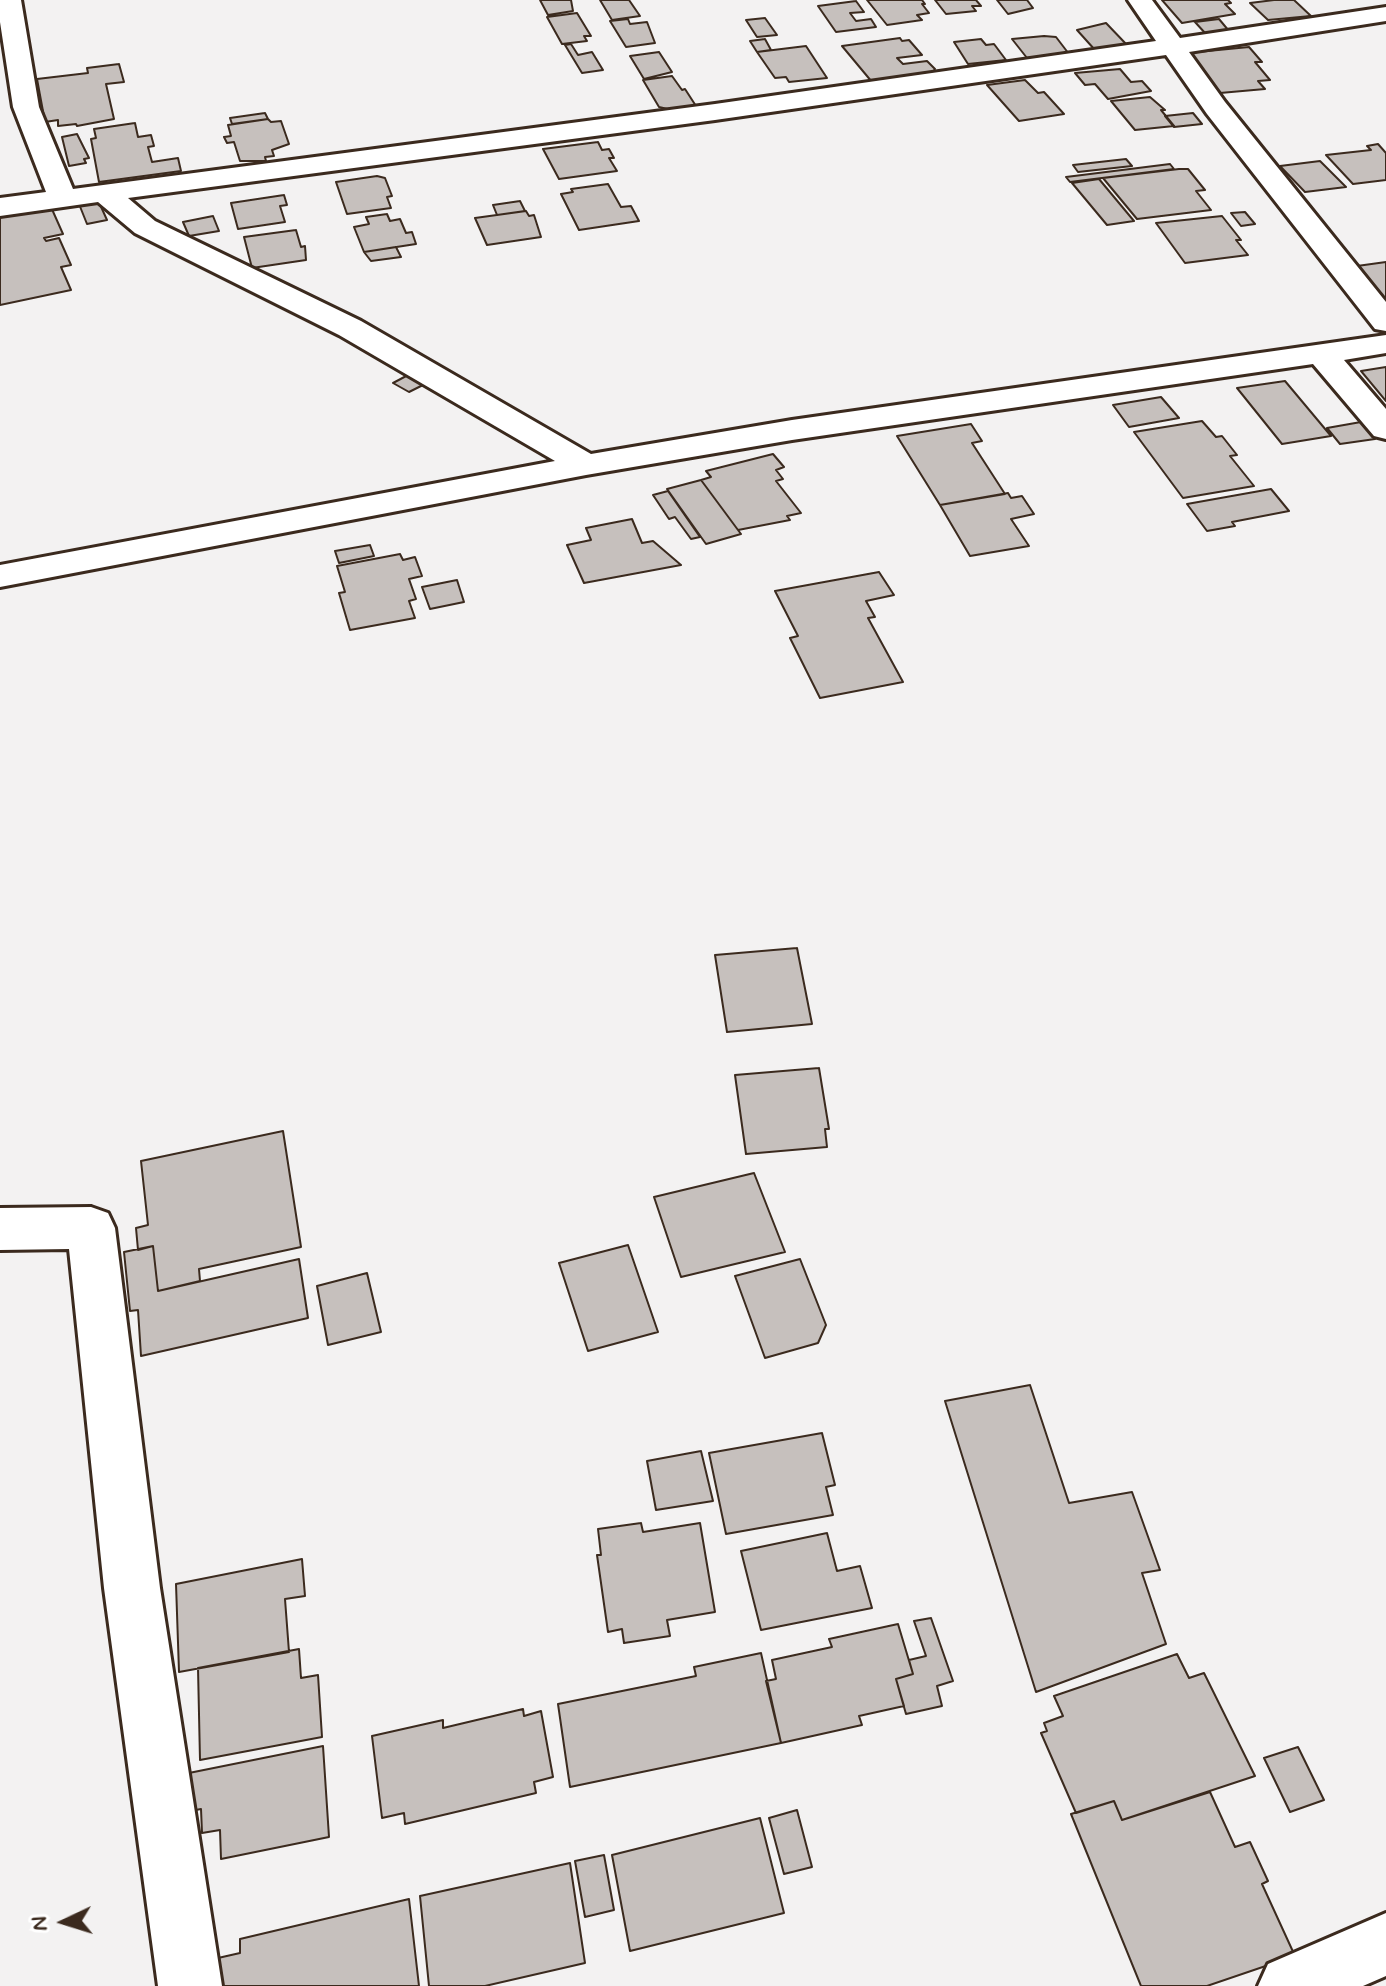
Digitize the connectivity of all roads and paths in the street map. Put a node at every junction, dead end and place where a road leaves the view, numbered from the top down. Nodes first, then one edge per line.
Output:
1 (9, 0) edge
2 (1140, 0) edge
3 (1386, 14) edge
4 (1172, 47) junction
5 (104, 193) junction
6 (63, 199) junction
7 (0, 207) edge
8 (1386, 322) edge
9 (1386, 344) edge
10 (1321, 353) junction
11 (1386, 429) edge
12 (586, 465) junction
13 (0, 576) edge
14 (0, 1229) edge
15 (1386, 1944) edge
16 (190, 1986) edge
17 (1290, 1986) edge

1 - 6 street
2 - 4 street
3 - 4 street
4 - 5 street
4 - 8 street
5 - 6 street
5 - 12 street
6 - 7 street
9 - 10 street
10 - 11 street
10 - 12 street
12 - 13 street
14 - 16 street
15 - 17 street

